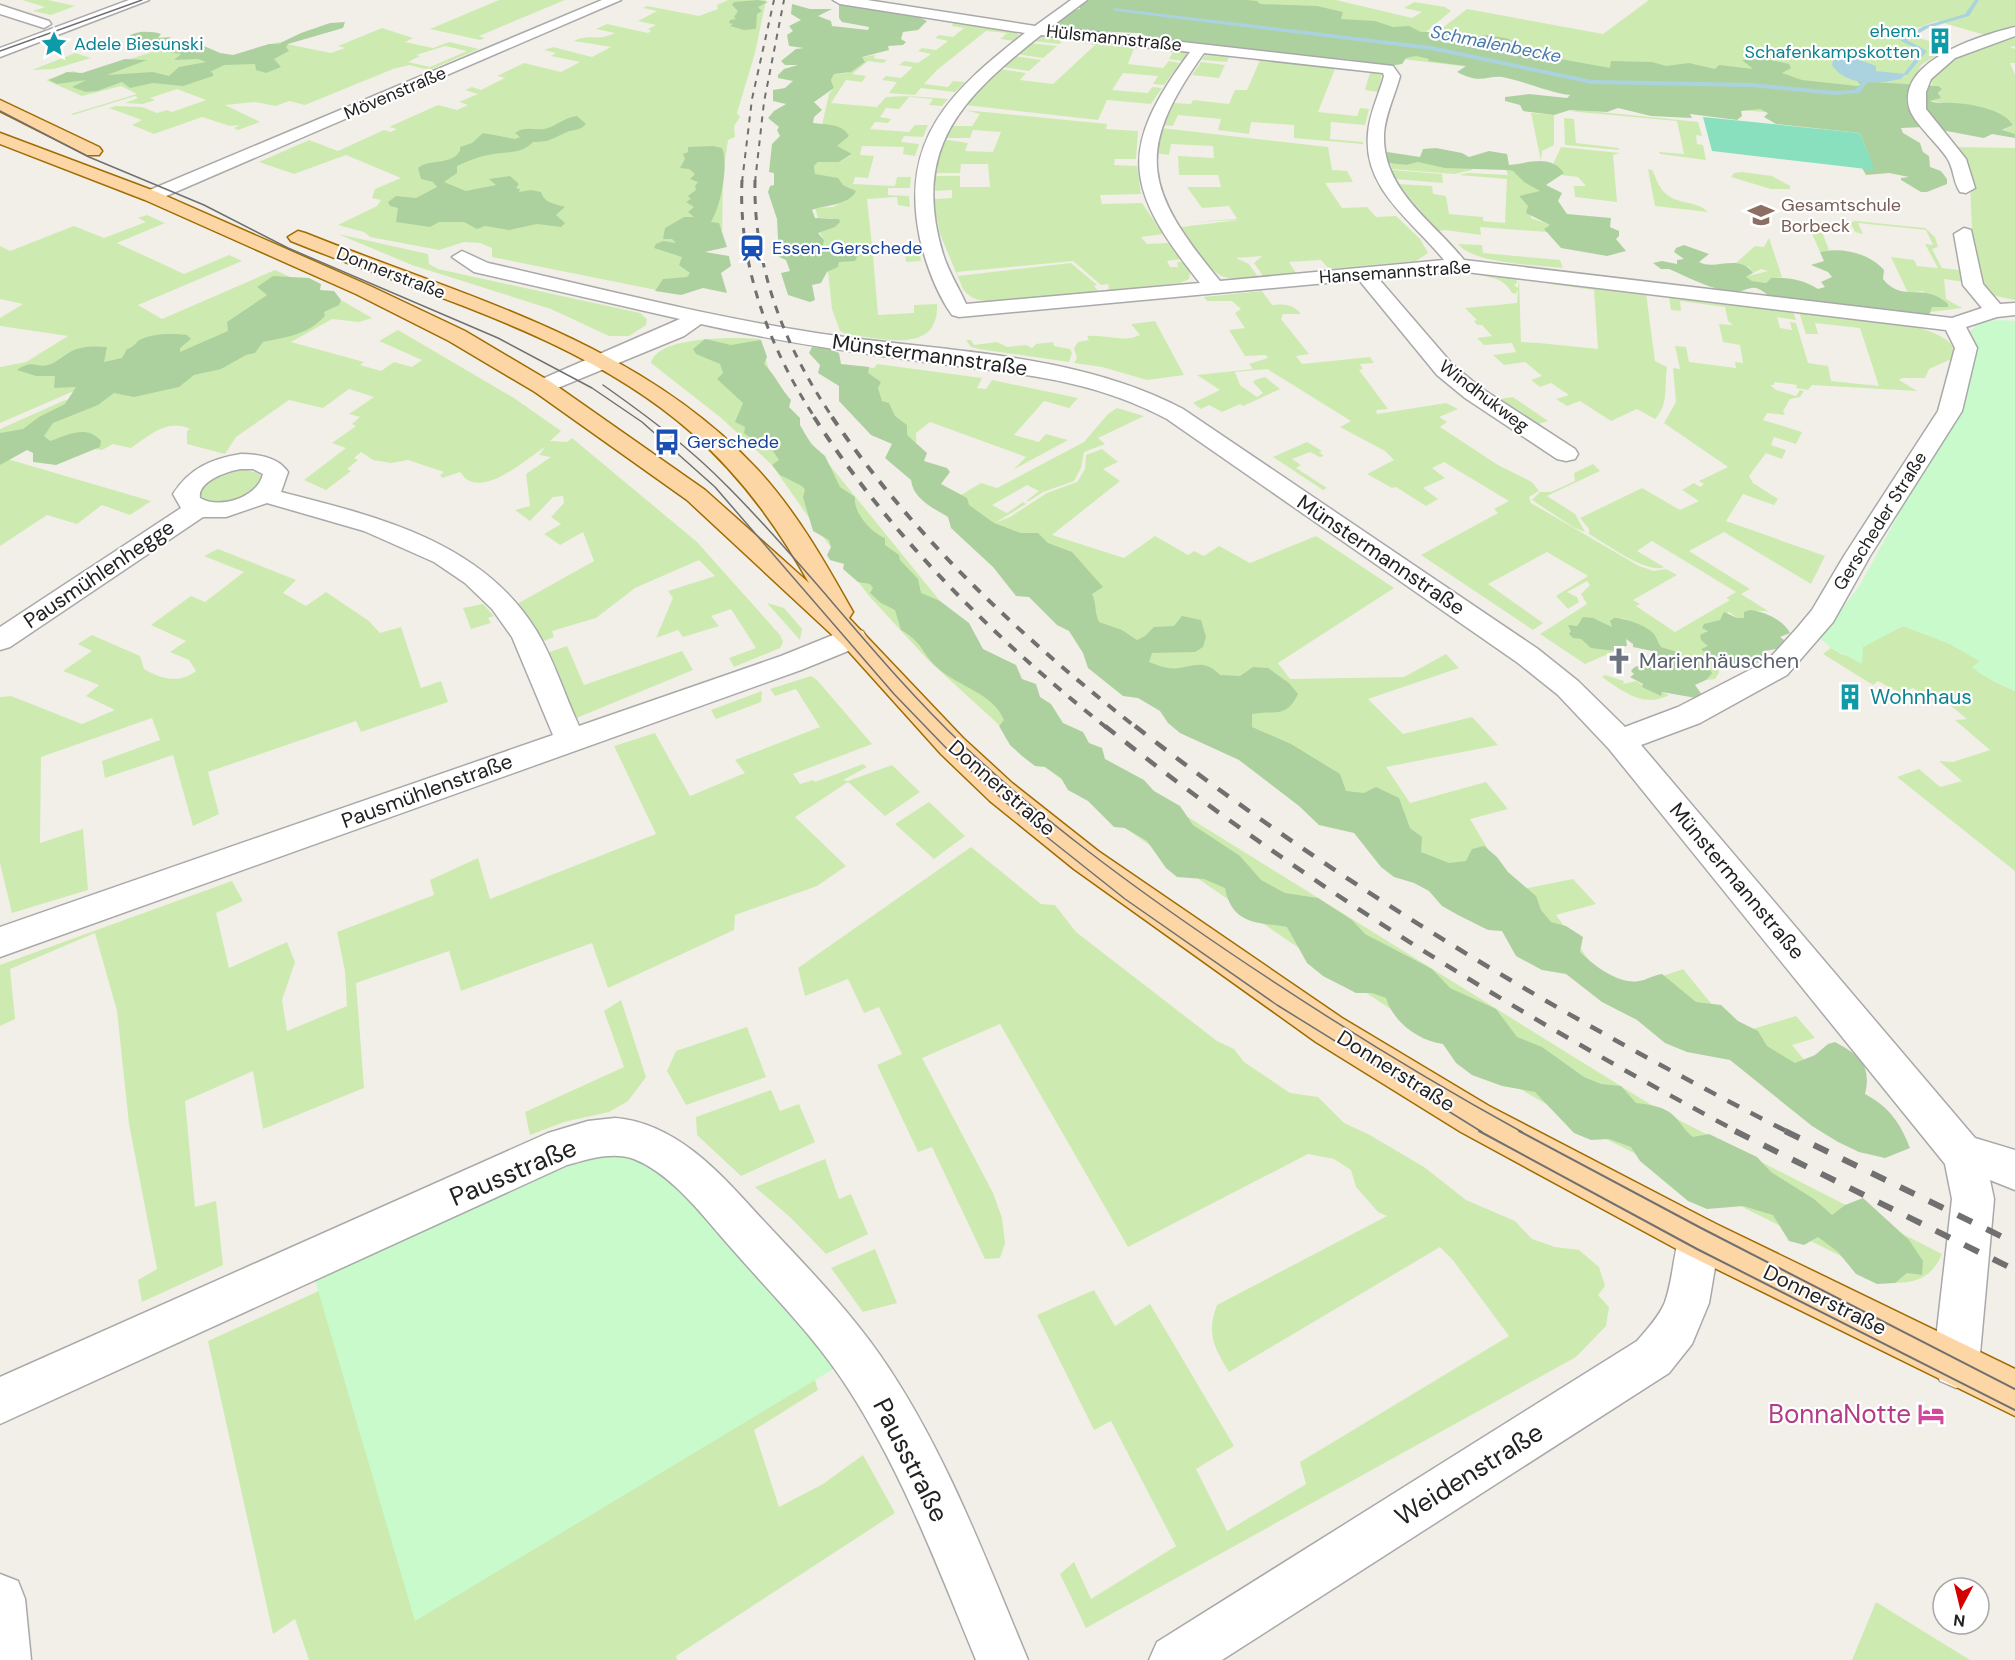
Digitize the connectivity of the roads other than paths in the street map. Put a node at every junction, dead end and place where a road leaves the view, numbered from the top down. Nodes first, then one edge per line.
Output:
1 (142, 0) edge
2 (614, 0) edge
3 (840, 0) edge
4 (1080, 0) edge
5 (0, 9) edge
6 (88, 19) junction
7 (44, 24) dead end
8 (1036, 30) junction
9 (2015, 31) edge
10 (0, 44) edge
11 (1201, 47) junction
12 (0, 53) edge
13 (0, 105) edge
14 (0, 138) edge
15 (114, 160) dead end
16 (151, 186) junction
17 (177, 186) junction
18 (1966, 188) dead end
19 (199, 194) dead end
20 (285, 231) dead end
21 (1964, 234) dead end
22 (462, 257) dead end
23 (1458, 264) junction
24 (1364, 274) junction
25 (1215, 288) junction
26 (2005, 310) edge
27 (959, 311) junction
28 (698, 317) junction
29 (1953, 324) junction
30 (941, 342) junction
31 (604, 361) junction
32 (543, 387) junction
33 (1566, 454) dead end
34 (264, 495) junction
35 (197, 508) junction
36 (853, 638) junction
37 (0, 640) edge
38 (570, 739) junction
39 (1620, 741) junction
40 (0, 942) edge
41 (1964, 1155) junction
42 (2015, 1170) edge
43 (1699, 1238) junction
44 (1956, 1365) junction
45 (2015, 1394) edge
46 (0, 1401) edge
47 (0, 1599) edge
48 (5, 1660) edge
49 (1002, 1660) edge
50 (1175, 1660) edge

1 - 6 street
2 - 17 street, Mövenstraße
3 - 8 street, Hülsmannstraße
4 - 8 street
5 - 7 street
6 - 10 street
6 - 12 street
8 - 11 street, Hülsmannstraße
8 - 27 street
9 - 18 street
11 - 23 street, Hülsmannstraße
11 - 25 street
13 - 15 main road
14 - 16 main road, Donnerstraße
16 - 17 main road, Donnerstraße
16 - 32 main road, Donnerstraße
17 - 19 main road, Donnerstraße
20 - 31 main road, Donnerstraße
21 - 26 street
22 - 28 street, Donnerstraße
23 - 24 street, Hansemannstraße
23 - 29 street, Hansemannstraße
24 - 25 street, Hansemannstraße
24 - 33 street, Windhukweg
25 - 27 street, Hansemannstraße
26 - 29 street
27 - 30 street
28 - 30 street, Münstermannstraße
28 - 31 street
29 - 39 street, Gerscheder Straße
30 - 39 street, Münstermannstraße
31 - 32 street
31 - 36 main road, Donnerstraße
32 - 36 main road, Donnerstraße
34 - 35 street, Pausmühlenhegge
34 - 35 street, Pausmühlenhegge
34 - 38 street
35 - 37 street, Pausmühlenhegge
36 - 38 street, Pausmühlenstraße
36 - 43 main road, Donnerstraße
38 - 40 street, Pausmühlenstraße
39 - 41 street, Münstermannstraße
41 - 42 street
41 - 44 street, Münstermannstraße
43 - 44 main road, Donnerstraße
43 - 50 street, Weidenstraße
44 - 45 main road, Donnerstraße
46 - 49 street, Pausstraße
47 - 48 street

